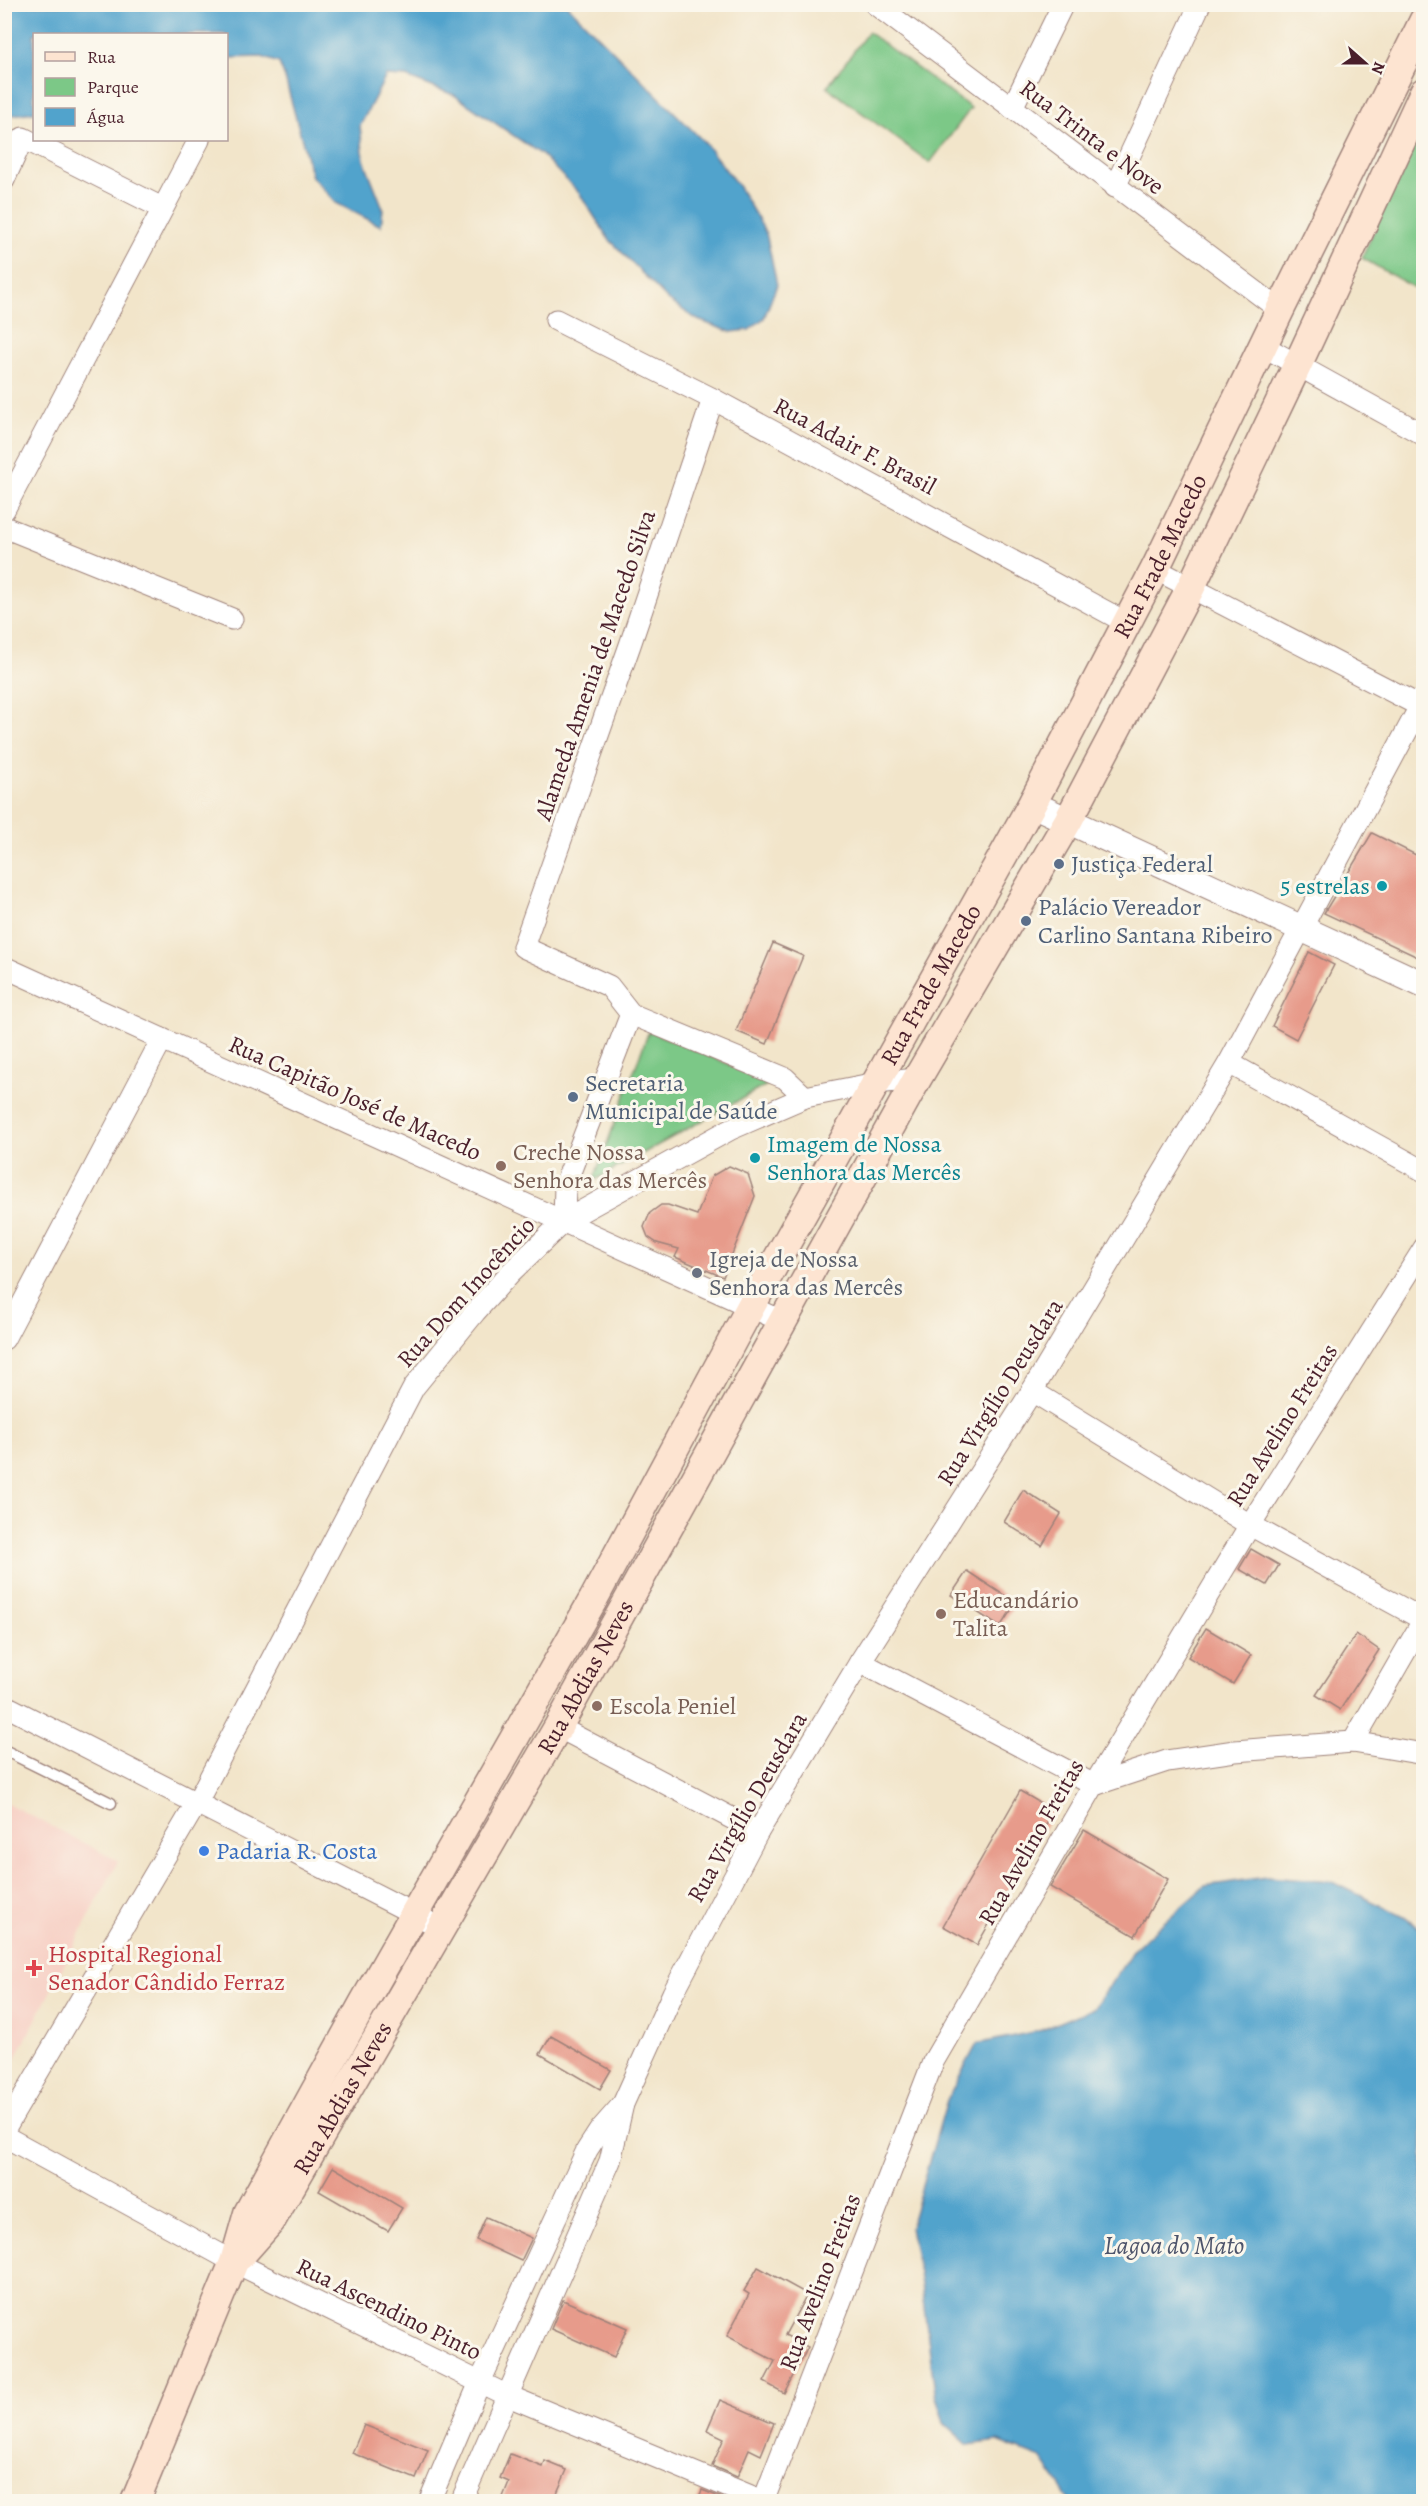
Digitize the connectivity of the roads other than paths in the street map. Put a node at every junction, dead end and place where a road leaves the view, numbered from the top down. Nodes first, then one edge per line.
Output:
1 (875, 4) edge
2 (1063, 4) edge
3 (1200, 4) edge
4 (1424, 20) edge
5 (1424, 92) edge
6 (1012, 108) junction
7 (198, 141) edge
8 (4, 180) edge
9 (1115, 187) junction
10 (162, 208) junction
11 (1280, 310) junction
12 (556, 320) dead end
13 (1263, 346) junction
14 (1297, 366) junction
15 (713, 399) junction
16 (1424, 435) edge
17 (4, 510) edge
18 (4, 527) edge
19 (1155, 569) junction
20 (1191, 587) junction
21 (232, 619) dead end
22 (1127, 623) junction
23 (1422, 704) edge
24 (1032, 804) junction
25 (1068, 820) junction
26 (1301, 929) junction
27 (4, 967) edge
28 (1424, 985) edge
29 (631, 1014) junction
30 (162, 1039) junction
31 (1229, 1063) junction
32 (918, 1079) junction
33 (876, 1083) junction
34 (806, 1097) junction
35 (1424, 1171) edge
36 (564, 1221) junction
37 (1424, 1248) edge
38 (752, 1306) junction
39 (782, 1321) junction
40 (4, 1339) edge
41 (1032, 1391) junction
42 (1250, 1525) junction
43 (593, 1600) junction
44 (619, 1615) junction
45 (1423, 1620) edge
46 (860, 1662) junction
47 (4, 1705) edge
48 (558, 1727) junction
49 (1353, 1743) junction
50 (4, 1750) edge
51 (1424, 1754) edge
52 (1094, 1785) junction
53 (111, 1803) dead end
54 (196, 1804) junction
55 (758, 1832) junction
56 (414, 1914) junction
57 (441, 1927) junction
58 (363, 2004) junction
59 (389, 2019) junction
60 (623, 2104) junction
61 (4, 2130) edge
62 (4, 2136) edge
63 (234, 2262) junction
64 (480, 2382) junction
65 (506, 2395) junction
66 (764, 2501) edge
67 (135, 2502) edge
68 (429, 2502) edge
69 (461, 2502) edge

1 - 6 street, Rua Trinta e Nove
2 - 6 street
3 - 9 street
4 - 11 main road, Rua Frade Macedo
5 - 14 main road, Rua Frade Macedo
6 - 9 street, Rua Trinta e Nove
7 - 10 street
8 - 10 street
9 - 11 street, Rua Trinta e Nove
10 - 17 street
11 - 13 main road, Rua Frade Macedo
12 - 15 street, Rua Adair F. Brasil
13 - 14 street
13 - 19 main road, Rua Frade Macedo
14 - 16 street
14 - 20 main road, Rua Frade Macedo
15 - 22 street, Rua Adair F. Brasil
15 - 29 street, Alameda Amenia de Macedo Silva
18 - 21 street
19 - 20 street
19 - 22 main road, Rua Frade Macedo
20 - 23 street
20 - 25 main road, Rua Frade Macedo
22 - 24 main road, Rua Frade Macedo
23 - 26 street, Rua Virgílio Deusdara
24 - 25 street
24 - 33 main road, Rua Frade Macedo
25 - 26 street
25 - 32 main road, Rua Frade Macedo
26 - 28 street
26 - 31 street, Rua Virgílio Deusdara
27 - 30 street, Rua Capitão José de Macedo
29 - 34 street
29 - 36 street
30 - 36 street, Rua Capitão José de Macedo
30 - 40 street
31 - 35 street
31 - 41 street, Rua Virgílio Deusdara
32 - 33 street, Rua Dom Inocêncio
32 - 39 main road, Rua Abdias Neves
33 - 34 street, Rua Dom Inocêncio
33 - 38 main road, Rua Abdias Neves
34 - 36 street, Rua Dom Inocêncio
36 - 38 street, Rua Capitão José de Macedo
36 - 54 street, Rua Dom Inocêncio
37 - 42 street, Rua Avelino Freitas
38 - 39 street, Rua Capitão José de Macedo
38 - 43 main road, Rua Abdias Neves
39 - 44 main road, Rua Abdias Neves
41 - 42 street
41 - 46 street, Rua Virgílio Deusdara
42 - 45 street
42 - 52 street, Rua Avelino Freitas
43 - 44 main road
43 - 56 main road, Rua Abdias Neves
44 - 48 main road, Rua Abdias Neves
45 - 49 street
46 - 52 street
46 - 55 street, Rua Virgílio Deusdara
47 - 54 street
48 - 55 street
48 - 57 main road, Rua Abdias Neves
49 - 51 street
49 - 52 street
50 - 53 lane
52 - 66 street, Rua Avelino Freitas
54 - 56 street
54 - 61 street, Rua Dom Inocêncio
55 - 60 street, Rua Virgílio Deusdara
56 - 57 street
56 - 58 main road, Rua Abdias Neves
57 - 59 main road, Rua Abdias Neves
58 - 59 main road
58 - 63 main road, Rua Abdias Neves
59 - 63 main road, Rua Abdias Neves
60 - 64 street, Rua Virgílio Deusdara
60 - 65 street, Rua Virgílio Deusdara
62 - 63 street, Rua Ascendino Pinto
63 - 64 street, Rua Ascendino Pinto
63 - 67 main road, Rua Abdias Neves
64 - 65 street, Rua Ascendino Pinto
64 - 68 street, Rua Virgílio Deusdara
65 - 66 street, Rua Ascendino Pinto
65 - 69 street, Rua Virgílio Deusdara

